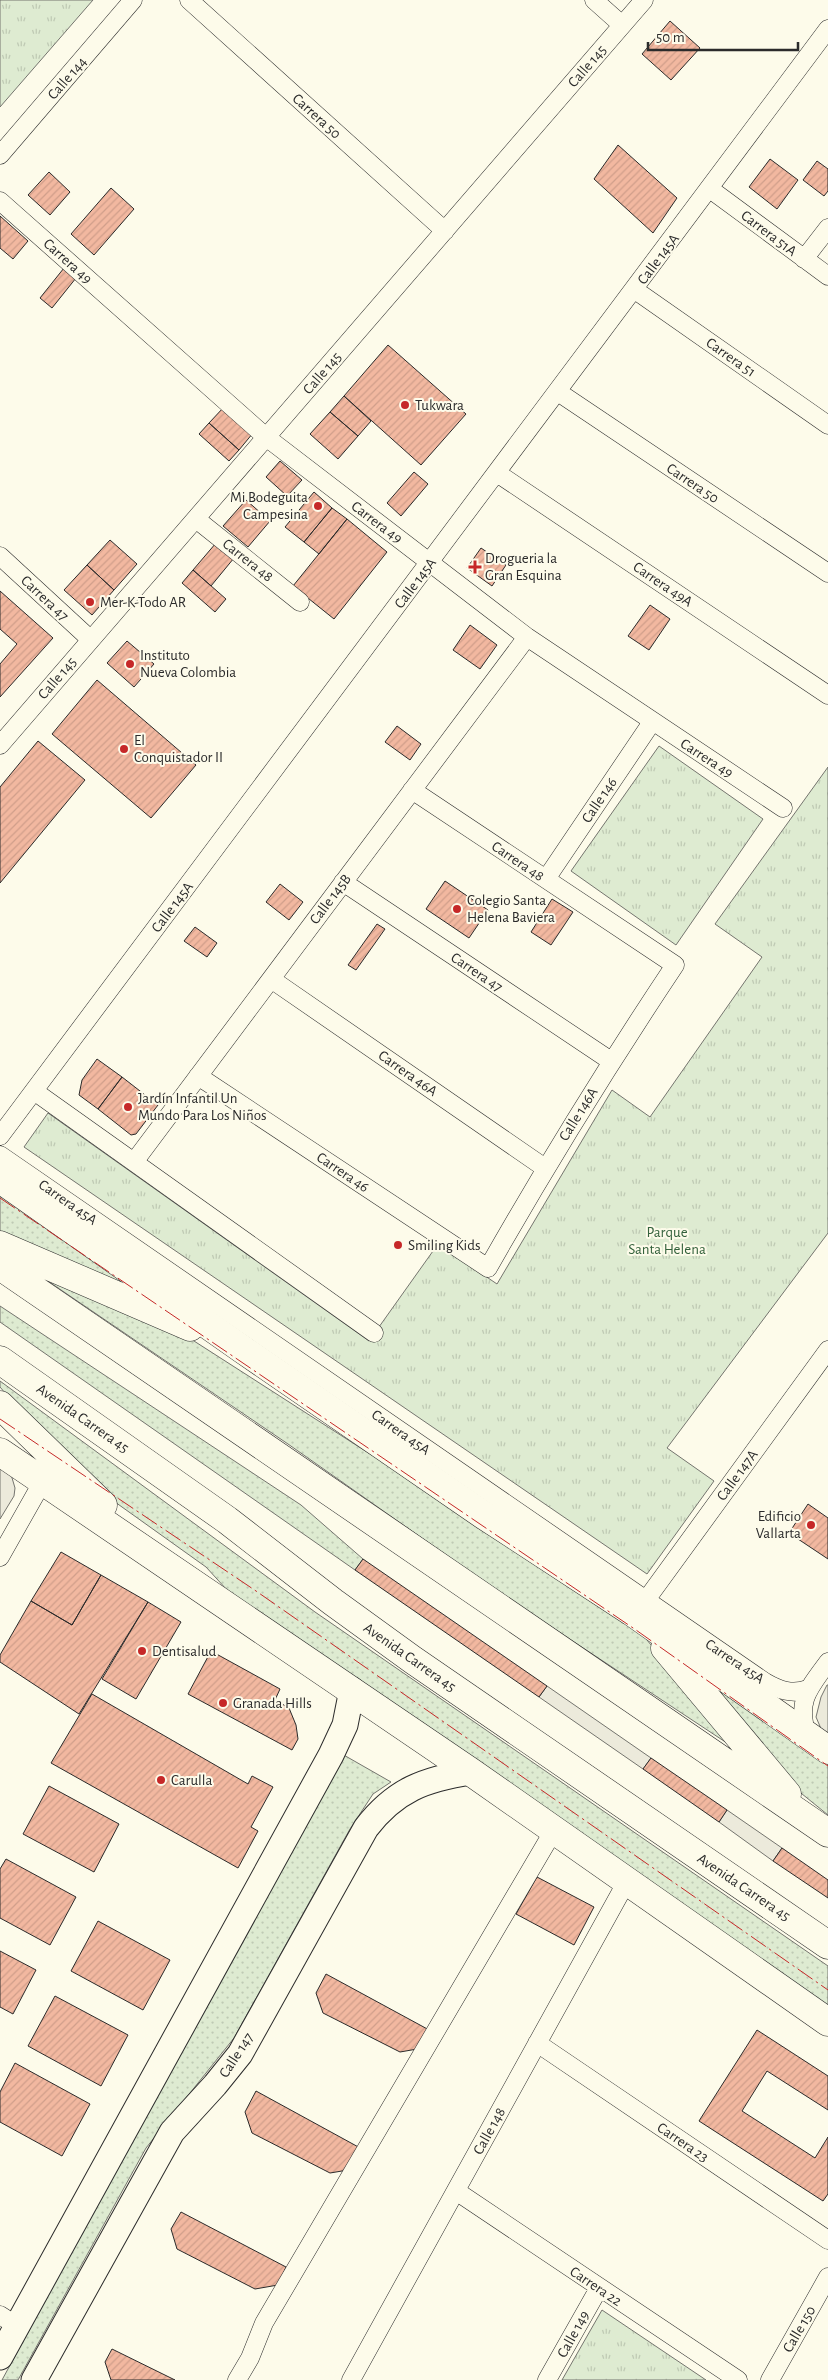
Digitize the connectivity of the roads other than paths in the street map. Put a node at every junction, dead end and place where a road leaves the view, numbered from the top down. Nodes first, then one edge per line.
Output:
1 (133, 0) edge
2 (189, 0) edge
3 (594, 0) edge
4 (644, 0) edge
5 (622, 25) junction
6 (828, 29) edge
7 (0, 156) edge
8 (710, 190) junction
9 (0, 201) edge
10 (828, 228) edge
11 (444, 231) junction
12 (804, 260) junction
13 (828, 276) edge
14 (635, 290) junction
15 (558, 392) junction
16 (828, 425) edge
17 (266, 437) junction
18 (497, 474) junction
19 (196, 519) junction
20 (0, 556) edge
21 (430, 562) junction
22 (828, 574) edge
23 (300, 602) dead end
24 (527, 637) junction
25 (90, 639) junction
26 (828, 696) edge
27 (652, 722) junction
28 (0, 745) edge
29 (412, 790) junction
30 (783, 808) dead end
31 (546, 879) junction
32 (343, 882) junction
33 (675, 965) joint
34 (271, 979) junction
35 (611, 1062) junction
36 (198, 1076) junction
37 (34, 1091) junction
38 (0, 1136) edge
39 (0, 1155) edge
40 (134, 1162) junction
41 (545, 1168) junction
42 (0, 1179) edge
43 (0, 1244) edge
44 (0, 1266) edge
45 (488, 1268) joint
46 (374, 1333) dead end
47 (242, 1349) junction
48 (828, 1350) edge
49 (0, 1360) edge
50 (0, 1405) edge
51 (0, 1452) edge
52 (43, 1481) junction
53 (0, 1557) edge
54 (164, 1562) junction
55 (639, 1606) junction
56 (828, 1662) edge
57 (352, 1690) junction
58 (808, 1690) junction
59 (818, 1742) edge
60 (471, 1772) junction
61 (822, 1829) edge
62 (554, 1830) junction
63 (627, 1881) junction
64 (828, 1945) edge
65 (828, 2022) edge
66 (537, 2043) junction
67 (456, 2191) junction
68 (828, 2240) edge
69 (828, 2277) edge
70 (599, 2288) junction
71 (8, 2320) edge
72 (0, 2357) edge
73 (34, 2380) edge
74 (237, 2380) edge
75 (351, 2380) edge
76 (547, 2380) edge
77 (738, 2380) edge
78 (770, 2380) edge

1 - 7 street, Calle 144
2 - 11 street, Carrera 50
3 - 5 street
4 - 5 street, Calle 145
5 - 11 street, Calle 145
6 - 8 street, Calle 145A
8 - 12 street, Carrera 51A
8 - 14 street, Calle 145A
9 - 17 street, Carrera 49
10 - 12 street
11 - 17 street, Calle 145
12 - 13 street, Carrera 51A
14 - 15 street, Calle 145A
14 - 16 street, Carrera 51
15 - 18 street, Calle 145A
15 - 22 street, Carrera 50
17 - 19 street, Calle 145
17 - 21 street, Carrera 49
18 - 21 street, Calle 145A
18 - 26 street, Carrera 49A
19 - 23 street, Carrera 48
19 - 25 street, Calle 145
20 - 25 street, Carrera 47
21 - 24 street, Carrera 49
21 - 37 street, Calle 145A
24 - 27 street, Carrera 49
24 - 29 street, Calle 145B
25 - 28 street, Calle 145
27 - 30 street, Carrera 49
27 - 31 street, Calle 146
29 - 31 street, Carrera 48
29 - 32 street, Calle 145B
31 - 33 street, Carrera 48
32 - 34 street, Calle 145B
32 - 35 street, Carrera 47
33 - 35 street, Calle 146A
34 - 36 street, Calle 145B
34 - 41 street, Carrera 46A
35 - 41 street, Calle 146A
36 - 40 street, Calle 145B
36 - 45 street, Carrera 46
37 - 38 street, Calle 145A
37 - 40 street
39 - 55 street, Carrera 45A
40 - 46 street
41 - 45 street, Calle 146A
42 - 47 highway
43 - 47 highway
44 - 61 highway
47 - 55 highway
48 - 55 street, Calle 147A
49 - 64 highway, Avenida Carrera 45
50 - 54 highway
51 - 52 highway
52 - 53 street
52 - 54 highway
54 - 57 highway
55 - 58 street, Carrera 45A
55 - 59 highway
55 - 61 highway
56 - 58 street
57 - 60 highway
57 - 71 main road
58 - 59 street
60 - 62 highway
60 - 73 main road, Calle 147
62 - 63 highway
62 - 74 street
63 - 65 highway
63 - 66 street, Calle 148
66 - 67 street, Calle 148
66 - 68 street, Carrera 23
67 - 70 street, Carrera 22
67 - 75 street, Calle 148
69 - 78 street, Calle 150
70 - 76 street, Calle 149
70 - 77 street, Carrera 22
71 - 72 main road

